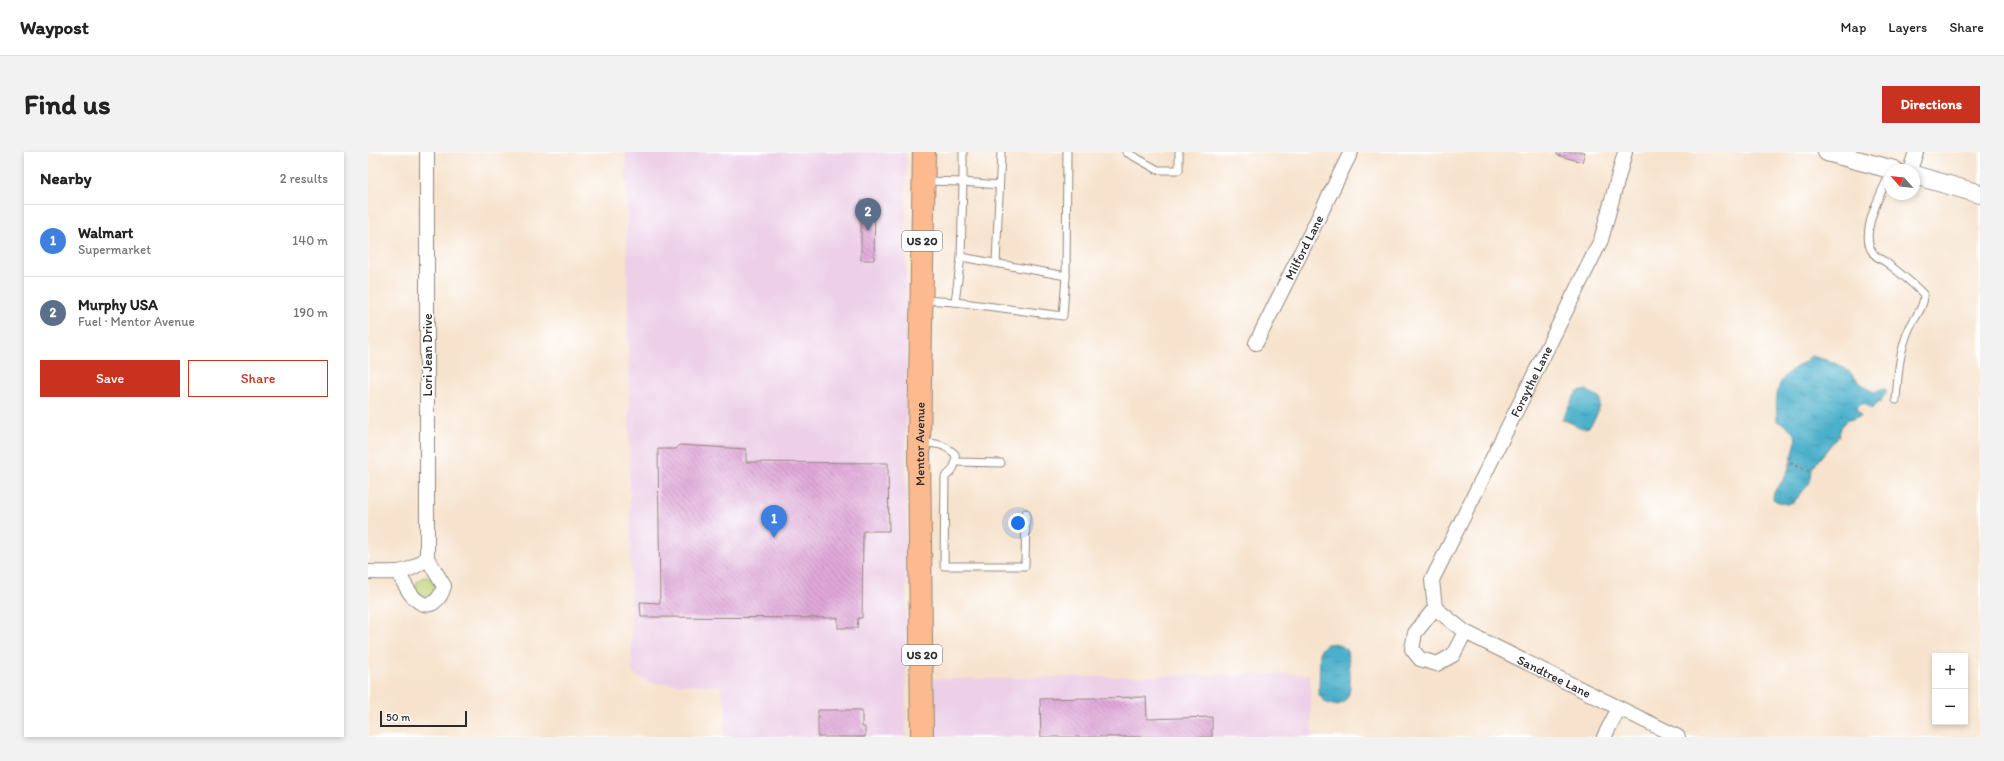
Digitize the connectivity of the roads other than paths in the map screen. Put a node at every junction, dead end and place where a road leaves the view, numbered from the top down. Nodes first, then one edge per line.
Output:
1 (427, 152) edge
2 (924, 152) edge
3 (963, 152) edge
4 (1001, 152) edge
5 (1067, 152) edge
6 (1126, 152) edge
7 (1179, 152) edge
8 (1351, 152) edge
9 (1625, 152) edge
10 (1827, 152) edge
11 (1916, 152) edge
12 (1912, 164) edge
13 (1884, 168) edge
14 (1920, 177) edge
15 (923, 181) junction
16 (963, 182) junction
17 (999, 185) junction
18 (1884, 188) edge
19 (1980, 194) edge
20 (961, 257) junction
21 (996, 263) junction
22 (1066, 276) junction
23 (922, 300) junction
24 (955, 302) junction
25 (1256, 343) dead end
26 (1896, 400) dead end
27 (919, 443) junction
28 (957, 462) junction
29 (1000, 464) dead end
30 (1026, 513) dead end
31 (427, 558) junction
32 (368, 572) edge
33 (398, 572) junction
34 (1435, 608) junction
35 (1465, 632) junction
36 (1619, 708) junction
37 (922, 737) edge
38 (1604, 737) edge
39 (1678, 737) edge

1 - 31 street, Lori Jean Drive
2 - 15 main road, Mentor Avenue / US 20
3 - 16 lane
4 - 17 lane
5 - 22 lane
6 - 7 lane
8 - 25 street, Milford Lane
9 - 34 street, Forsythe Lane
10 - 13 street
11 - 12 street
14 - 19 street
15 - 16 lane
15 - 23 main road, Mentor Avenue / US 20
16 - 17 lane
16 - 20 lane
17 - 21 lane
18 - 26 lane
20 - 21 lane
20 - 24 lane
21 - 22 lane
22 - 24 lane
23 - 24 lane
23 - 27 main road, Mentor Avenue / US 20
27 - 28 lane
27 - 37 main road, Mentor Avenue / US 20
28 - 29 lane
28 - 30 lane
31 - 33 street
31 - 33 street
32 - 33 street
34 - 35 street, Sandtree Lane
34 - 35 street
35 - 36 street, Sandtree Lane
36 - 38 street
36 - 39 street, Sandtree Lane

